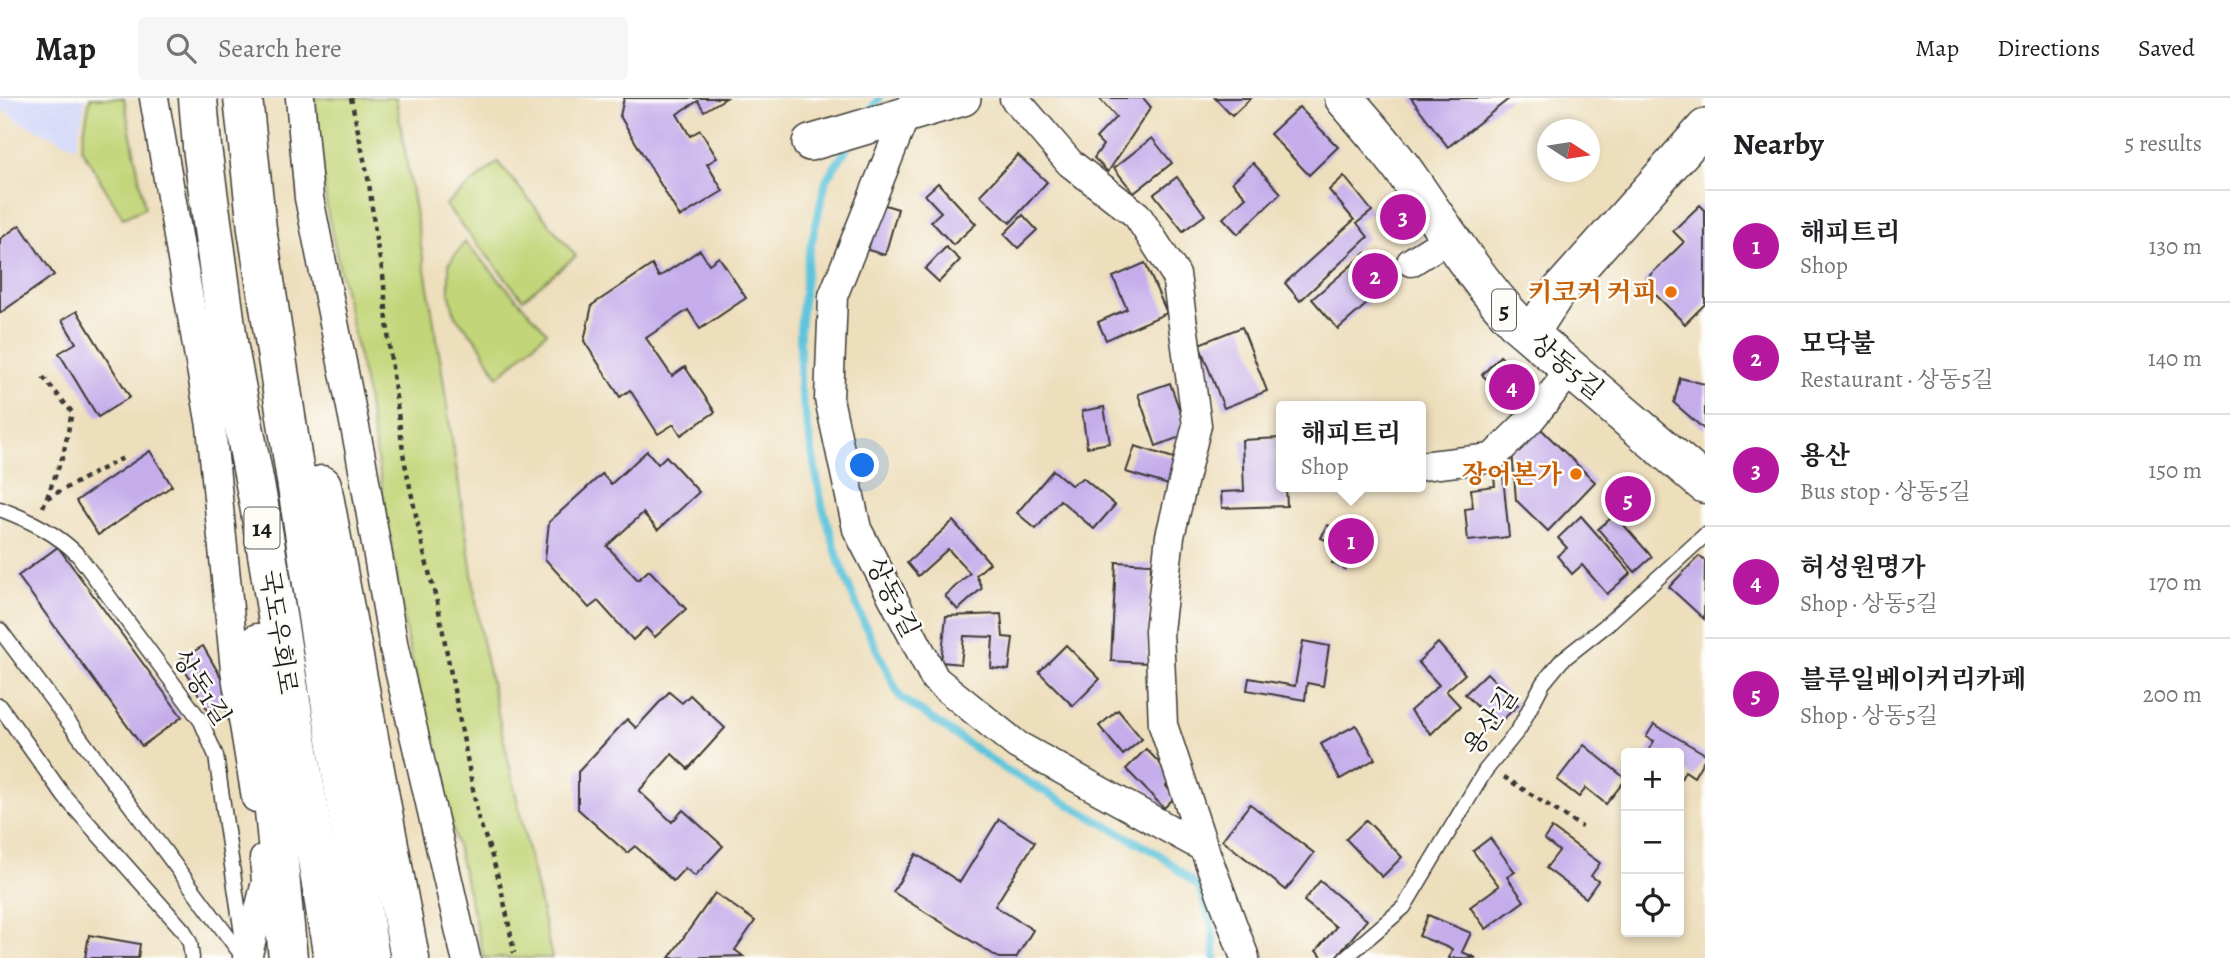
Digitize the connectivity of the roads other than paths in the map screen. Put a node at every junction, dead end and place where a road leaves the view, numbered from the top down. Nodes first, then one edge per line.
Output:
1 (153, 98) edge
2 (198, 98) edge
3 (243, 98) edge
4 (300, 98) edge
5 (962, 98) edge
6 (1014, 98) edge
7 (1345, 98) edge
8 (1371, 98) edge
9 (883, 111) edge
10 (1705, 127) edge
11 (808, 132) dead end
12 (1705, 163) edge
13 (257, 229) junction
14 (1449, 238) junction
15 (1411, 262) dead end
16 (1549, 340) junction
17 (1705, 458) edge
18 (1426, 465) edge
19 (1705, 484) edge
20 (259, 505) junction
21 (0, 509) edge
22 (1705, 535) edge
23 (0, 630) edge
24 (0, 706) edge
25 (1204, 848) junction
26 (192, 958) edge
27 (245, 958) edge
28 (288, 958) edge
29 (333, 958) edge
30 (370, 958) edge
31 (410, 958) edge
32 (466, 958) edge
33 (1245, 958) edge
34 (1345, 958) edge

1 - 27 street
2 - 20 main road, 국도우회로 / 14
3 - 13 main road, 국도우회로 / 14
4 - 32 street
5 - 9 street
6 - 25 street
7 - 14 main road, 상동5길 / 5
8 - 16 main road, 상동5길 / 5
9 - 11 street
9 - 25 street, 상동3길
10 - 16 street
12 - 16 street
13 - 30 main road, 국도우회로 / 14
13 - 31 main road
14 - 15 street
14 - 16 main road, 상동5길 / 5
16 - 17 main road, 상동5길 / 5
16 - 18 street
16 - 19 main road, 상동5길 / 5
20 - 28 main road
20 - 29 main road, 국도우회로 / 14
21 - 27 lane, 상동1길
22 - 34 lane, 용산길
23 - 27 lane
24 - 26 lane
25 - 33 street

